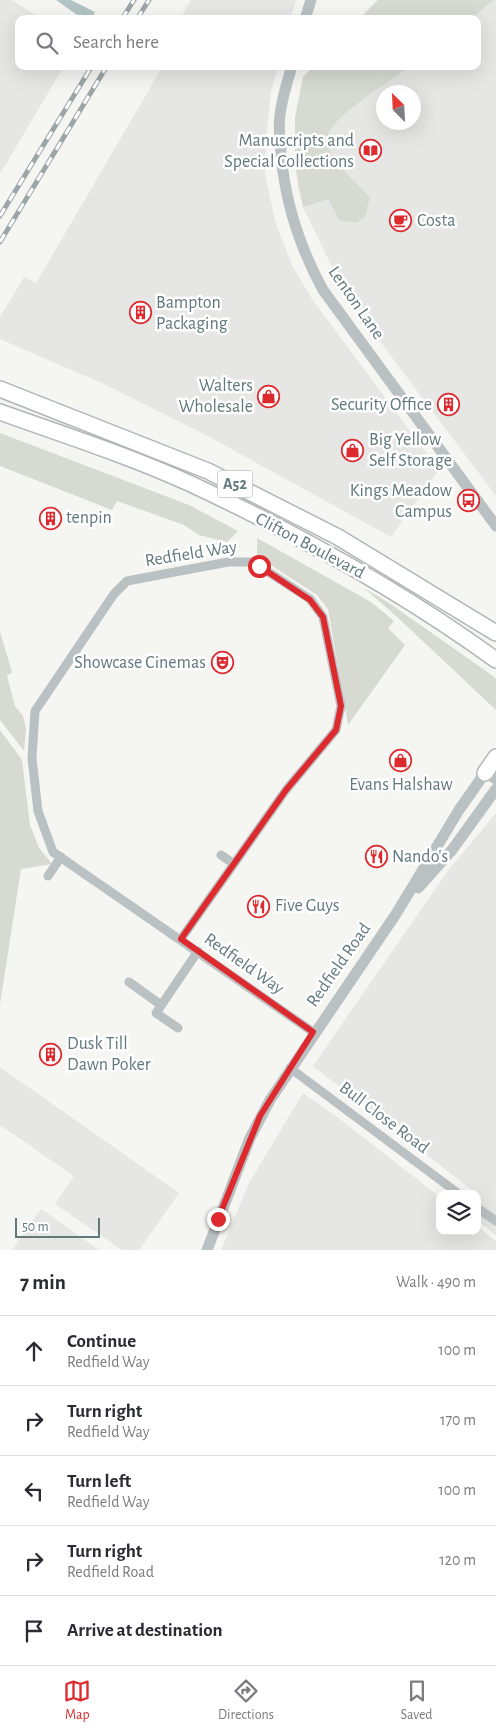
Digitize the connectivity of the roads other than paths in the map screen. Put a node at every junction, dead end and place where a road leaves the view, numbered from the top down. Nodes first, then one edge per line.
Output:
1 (311, 0) edge
2 (306, 15) edge
3 (291, 70) edge
4 (0, 389) edge
5 (0, 412) edge
6 (496, 526) edge
7 (496, 633) edge
8 (462, 635) junction
9 (496, 660) edge
10 (496, 667) edge
11 (496, 757) edge
12 (491, 776) edge
13 (496, 789) edge
14 (221, 855) dead end
15 (61, 857) junction
16 (234, 864) junction
17 (48, 876) dead end
18 (396, 914) junction
19 (181, 939) junction
20 (198, 951) junction
21 (128, 982) dead end
22 (161, 1005) junction
23 (178, 1028) dead end
24 (313, 1032) junction
25 (290, 1068) junction
26 (454, 1190) edge
27 (481, 1211) edge
28 (496, 1222) edge
29 (207, 1250) edge

1 - 2 street
3 - 6 street, Lenton Lane
4 - 7 highway, Clifton Boulevard / A52
5 - 8 highway, Clifton Boulevard / A52
8 - 9 highway, Clifton Boulevard / A52
8 - 10 highway
11 - 12 highway
12 - 18 street, Redfield Road
13 - 18 street, Redfield Road
14 - 16 street
15 - 16 street, Redfield Way
15 - 17 street
15 - 19 street, Redfield Way
16 - 19 street, Redfield Way
18 - 24 street, Redfield Road
19 - 20 street, Redfield Way
20 - 22 street
20 - 24 street, Redfield Way
21 - 22 street
22 - 23 street
24 - 25 street, Redfield Road
25 - 26 street, Bull Close Road
25 - 29 street, Redfield Road
27 - 28 street

